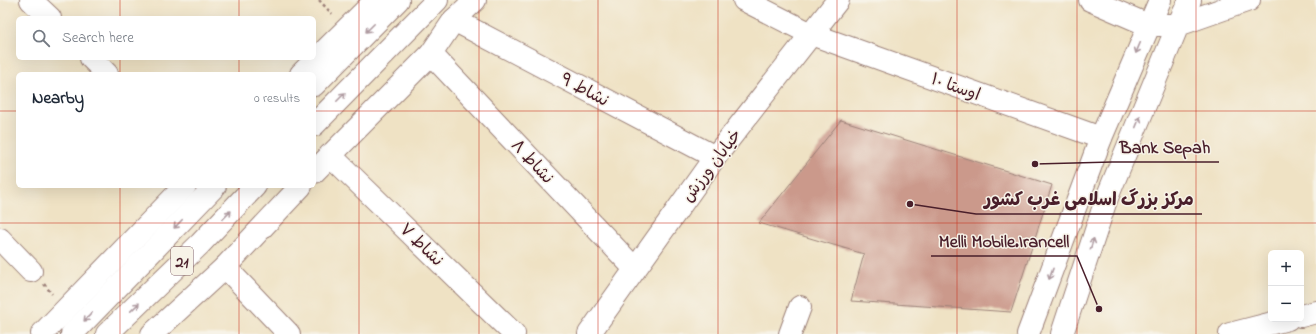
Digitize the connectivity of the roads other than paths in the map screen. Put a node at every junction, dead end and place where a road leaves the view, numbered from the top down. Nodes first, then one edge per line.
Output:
1 (32, 0) edge
2 (376, 0) edge
3 (398, 0) edge
4 (437, 0) edge
5 (475, 0) edge
6 (744, 0) edge
7 (838, 0) edge
8 (1090, 0) edge
9 (1160, 0) edge
10 (1190, 0) edge
11 (1249, 0) edge
12 (48, 16) edge
13 (454, 20) junction
14 (1148, 25) junction
15 (1178, 25) junction
16 (811, 34) junction
17 (431, 54) junction
18 (316, 59) edge
19 (93, 60) edge
20 (315, 60) edge
21 (105, 72) edge
22 (303, 72) edge
23 (316, 83) edge
24 (316, 123) edge
25 (1101, 138) junction
26 (330, 155) junction
27 (715, 157) junction
28 (316, 170) edge
29 (183, 188) edge
30 (213, 188) edge
31 (253, 188) edge
32 (299, 188) edge
33 (0, 239) edge
34 (225, 267) junction
35 (635, 269) junction
36 (31, 271) road end
37 (800, 307) dead end
38 (1316, 312) edge
39 (1304, 315) edge
40 (1276, 322) edge
41 (42, 334) edge
42 (72, 334) edge
43 (107, 334) edge
44 (152, 334) edge
45 (289, 334) edge
46 (514, 334) edge
47 (589, 334) edge
48 (790, 334) edge
49 (1028, 334) edge
50 (1062, 334) edge
51 (1230, 334) edge

1 - 12 street
2 - 18 street
3 -> 23 street
24 -> 4 street
5 - 13 street
6 - 16 street, اوستا ۱۰
7 - 16 street, خیابان ورزش
8 - 14 street
9 - 14 street
10 - 15 street
11 - 15 street
13 - 17 street
13 - 27 street, نشاط ۹
14 - 15 street
14 -> 25 street
50 -> 15 street
16 - 25 street, اوستا ۱۰
16 - 27 street, خیابان ورزش
17 - 26 street
17 - 35 street, نشاط ۸
19 - 21 street
20 - 22 street
25 -> 49 street
26 - 28 street
26 - 46 street, نشاط ۷
27 - 35 street, خیابان ورزش
29 - 41 street
30 -> 42 street, 21
43 -> 31 street, 21
32 - 34 street
33 - 36 street
34 - 44 street
34 - 45 street
35 - 47 street, خیابان ورزش
37 - 48 street
38 - 39 street
40 - 51 street

